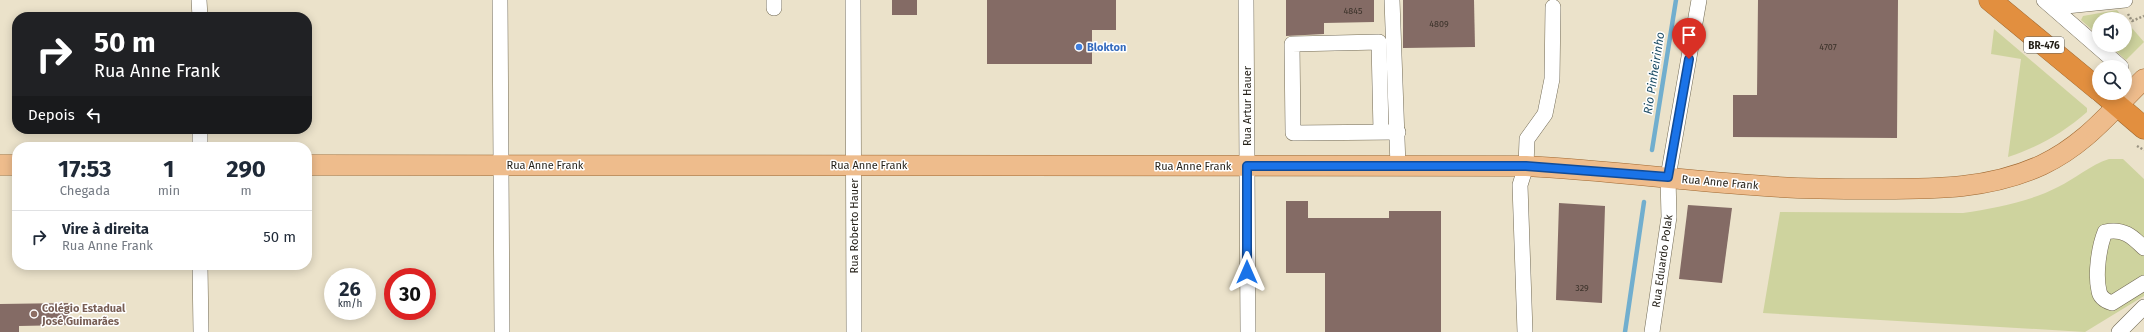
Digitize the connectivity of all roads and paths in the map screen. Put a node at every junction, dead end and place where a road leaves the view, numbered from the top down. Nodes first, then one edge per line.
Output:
1 (199, 0) edge
2 (500, 0) edge
3 (853, 0) edge
4 (1246, 0) edge
5 (1392, 0) edge
6 (1699, 0) edge
7 (1990, 0) edge
8 (2044, 0) edge
9 (2125, 0) edge
10 (1553, 7) dead end
11 (200, 12) edge
12 (2144, 16) edge
13 (2132, 21) dead end
14 (2113, 60) edge
15 (2092, 84) edge
16 (2111, 100) edge
17 (2112, 100) edge
18 (2144, 128) edge
19 (1381, 131) junction
20 (1398, 132) junction
21 (0, 165) edge
22 (12, 165) edge
23 (312, 165) edge
24 (501, 165) junction
25 (854, 165) junction
26 (1247, 166) junction
27 (1398, 166) junction
28 (1526, 166) junction
29 (1668, 177) junction
30 (2144, 248) edge
31 (200, 270) edge
32 (2144, 283) edge
33 (2144, 307) edge
34 (201, 332) edge
35 (502, 332) edge
36 (854, 332) edge
37 (1248, 332) edge
38 (1525, 332) edge
39 (1652, 332) edge
40 (2119, 332) edge

1 - 11 street
2 - 24 street
3 - 25 street, Rua Roberto Hauer
4 - 26 street, Rua Artur Hauer
5 - 20 street
6 - 29 street, Rua Eduardo Polak
7 - 15 highway, BR-476
8 - 9 street
8 - 14 street
10 - 28 street
12 - 13 path
16 - 29 main road, Rua Anne Frank
17 - 18 highway
19 - 19 street
19 - 20 street
20 - 27 street
21 - 22 main road
23 - 24 main road, Rua Anne Frank
24 - 25 main road, Rua Anne Frank
24 - 35 street
25 - 26 main road, Rua Anne Frank
25 - 36 street, Rua Roberto Hauer
26 - 27 main road, Rua Anne Frank
26 - 37 street, Rua Artur Hauer
27 - 28 main road, Rua Anne Frank
28 - 29 main road, Rua Anne Frank
28 - 38 street
29 - 39 street, Rua Eduardo Polak
30 - 32 street
31 - 34 street
33 - 40 street

